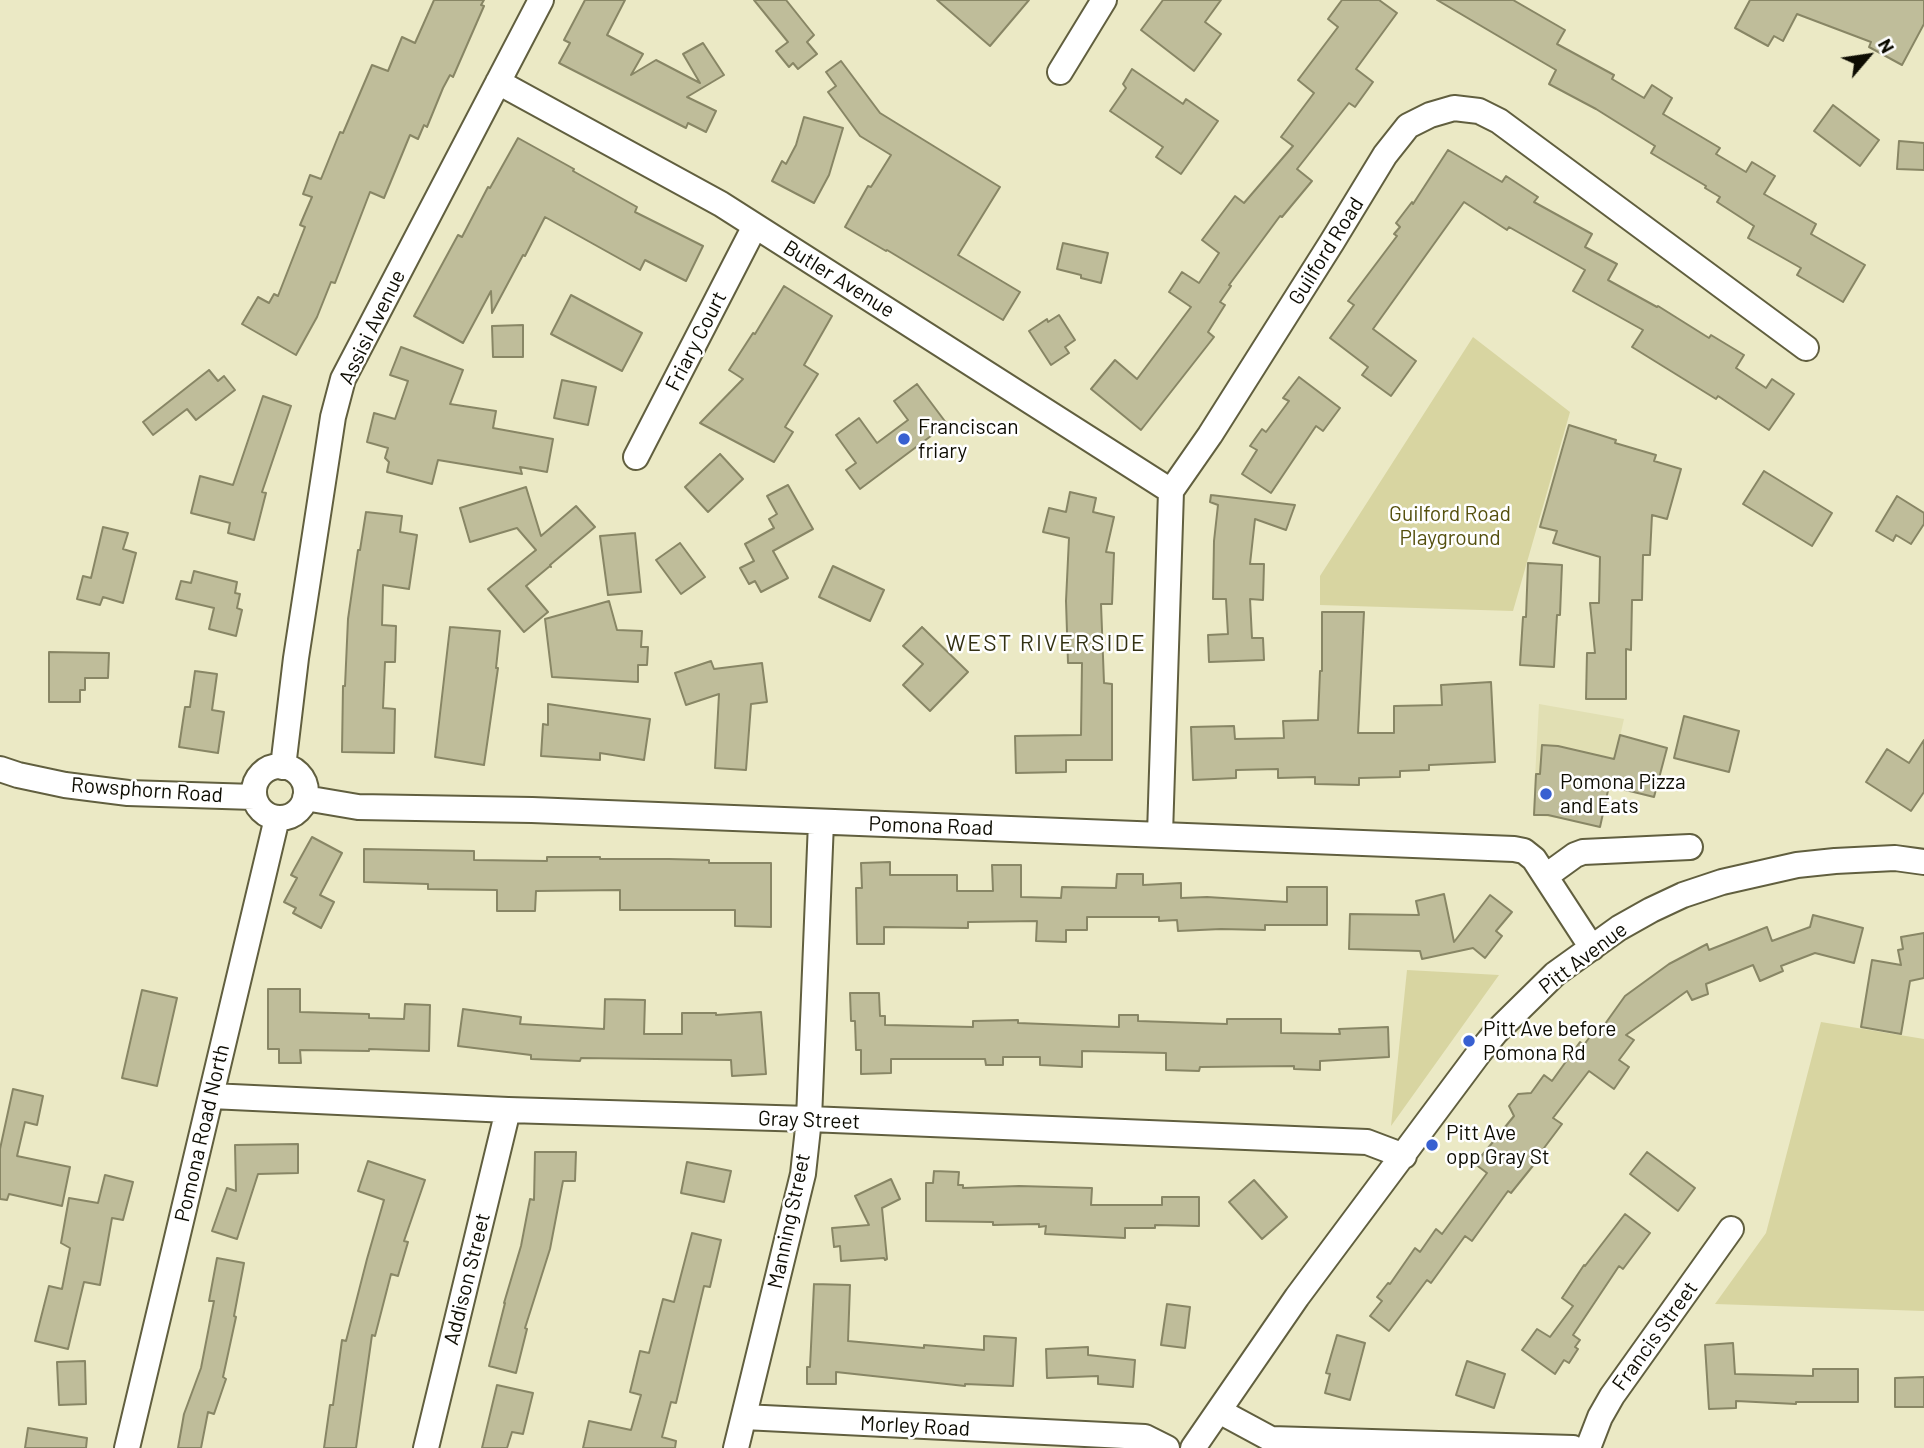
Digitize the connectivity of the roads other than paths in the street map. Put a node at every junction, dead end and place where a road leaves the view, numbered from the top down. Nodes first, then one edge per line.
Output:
1 (541, 0) edge
2 (1104, 0) edge
3 (1060, 72) dead end
4 (498, 82) junction
5 (755, 226) junction
6 (1806, 348) dead end
7 (636, 457) dead end
8 (1171, 491) junction
9 (283, 767) junction
10 (0, 769) edge
11 (254, 797) junction
12 (305, 798) junction
13 (277, 818) junction
14 (821, 822) junction
15 (1160, 834) junction
16 (1690, 847) dead end
17 (1924, 862) edge
18 (1546, 876) junction
19 (1592, 948) junction
20 (211, 1097) junction
21 (508, 1110) junction
22 (809, 1119) junction
23 (1404, 1156) junction
24 (1731, 1229) dead end
25 (1219, 1411) junction
26 (744, 1417) junction
27 (127, 1448) edge
28 (426, 1448) edge
29 (736, 1448) edge
30 (1167, 1448) edge
31 (1193, 1448) edge
32 (1544, 1448) edge
33 (1573, 1448) edge
34 (1588, 1448) edge

1 - 4 street, Assisi Avenue
2 - 3 street
4 - 5 street, Butler Avenue
4 - 9 street, Assisi Avenue
5 - 7 street, Friary Court
5 - 8 street, Butler Avenue
6 - 8 street, Guilford Road
8 - 15 street
9 - 11 street
9 - 12 street
10 - 11 street, Rowsphorn Road
11 - 13 street
12 - 13 street
12 - 14 street, Pomona Road
13 - 20 street, Pomona Road North
14 - 15 street, Pomona Road
14 - 22 street, Manning Street
15 - 18 street, Pomona Road
16 - 18 street
17 - 19 street, Pitt Avenue
18 - 19 street, Pomona Road
19 - 23 street, Pitt Avenue
20 - 21 street, Gray Street
20 - 27 street, Pomona Road North
21 - 22 street, Gray Street
21 - 28 street, Addison Street
22 - 23 street, Gray Street
22 - 26 street, Manning Street
23 - 25 street, Pitt Avenue
24 - 34 street, Francis Street
25 - 31 street, Pitt Avenue
25 - 32 street
26 - 29 street, Manning Street
26 - 30 street, Morley Road
32 - 33 street

